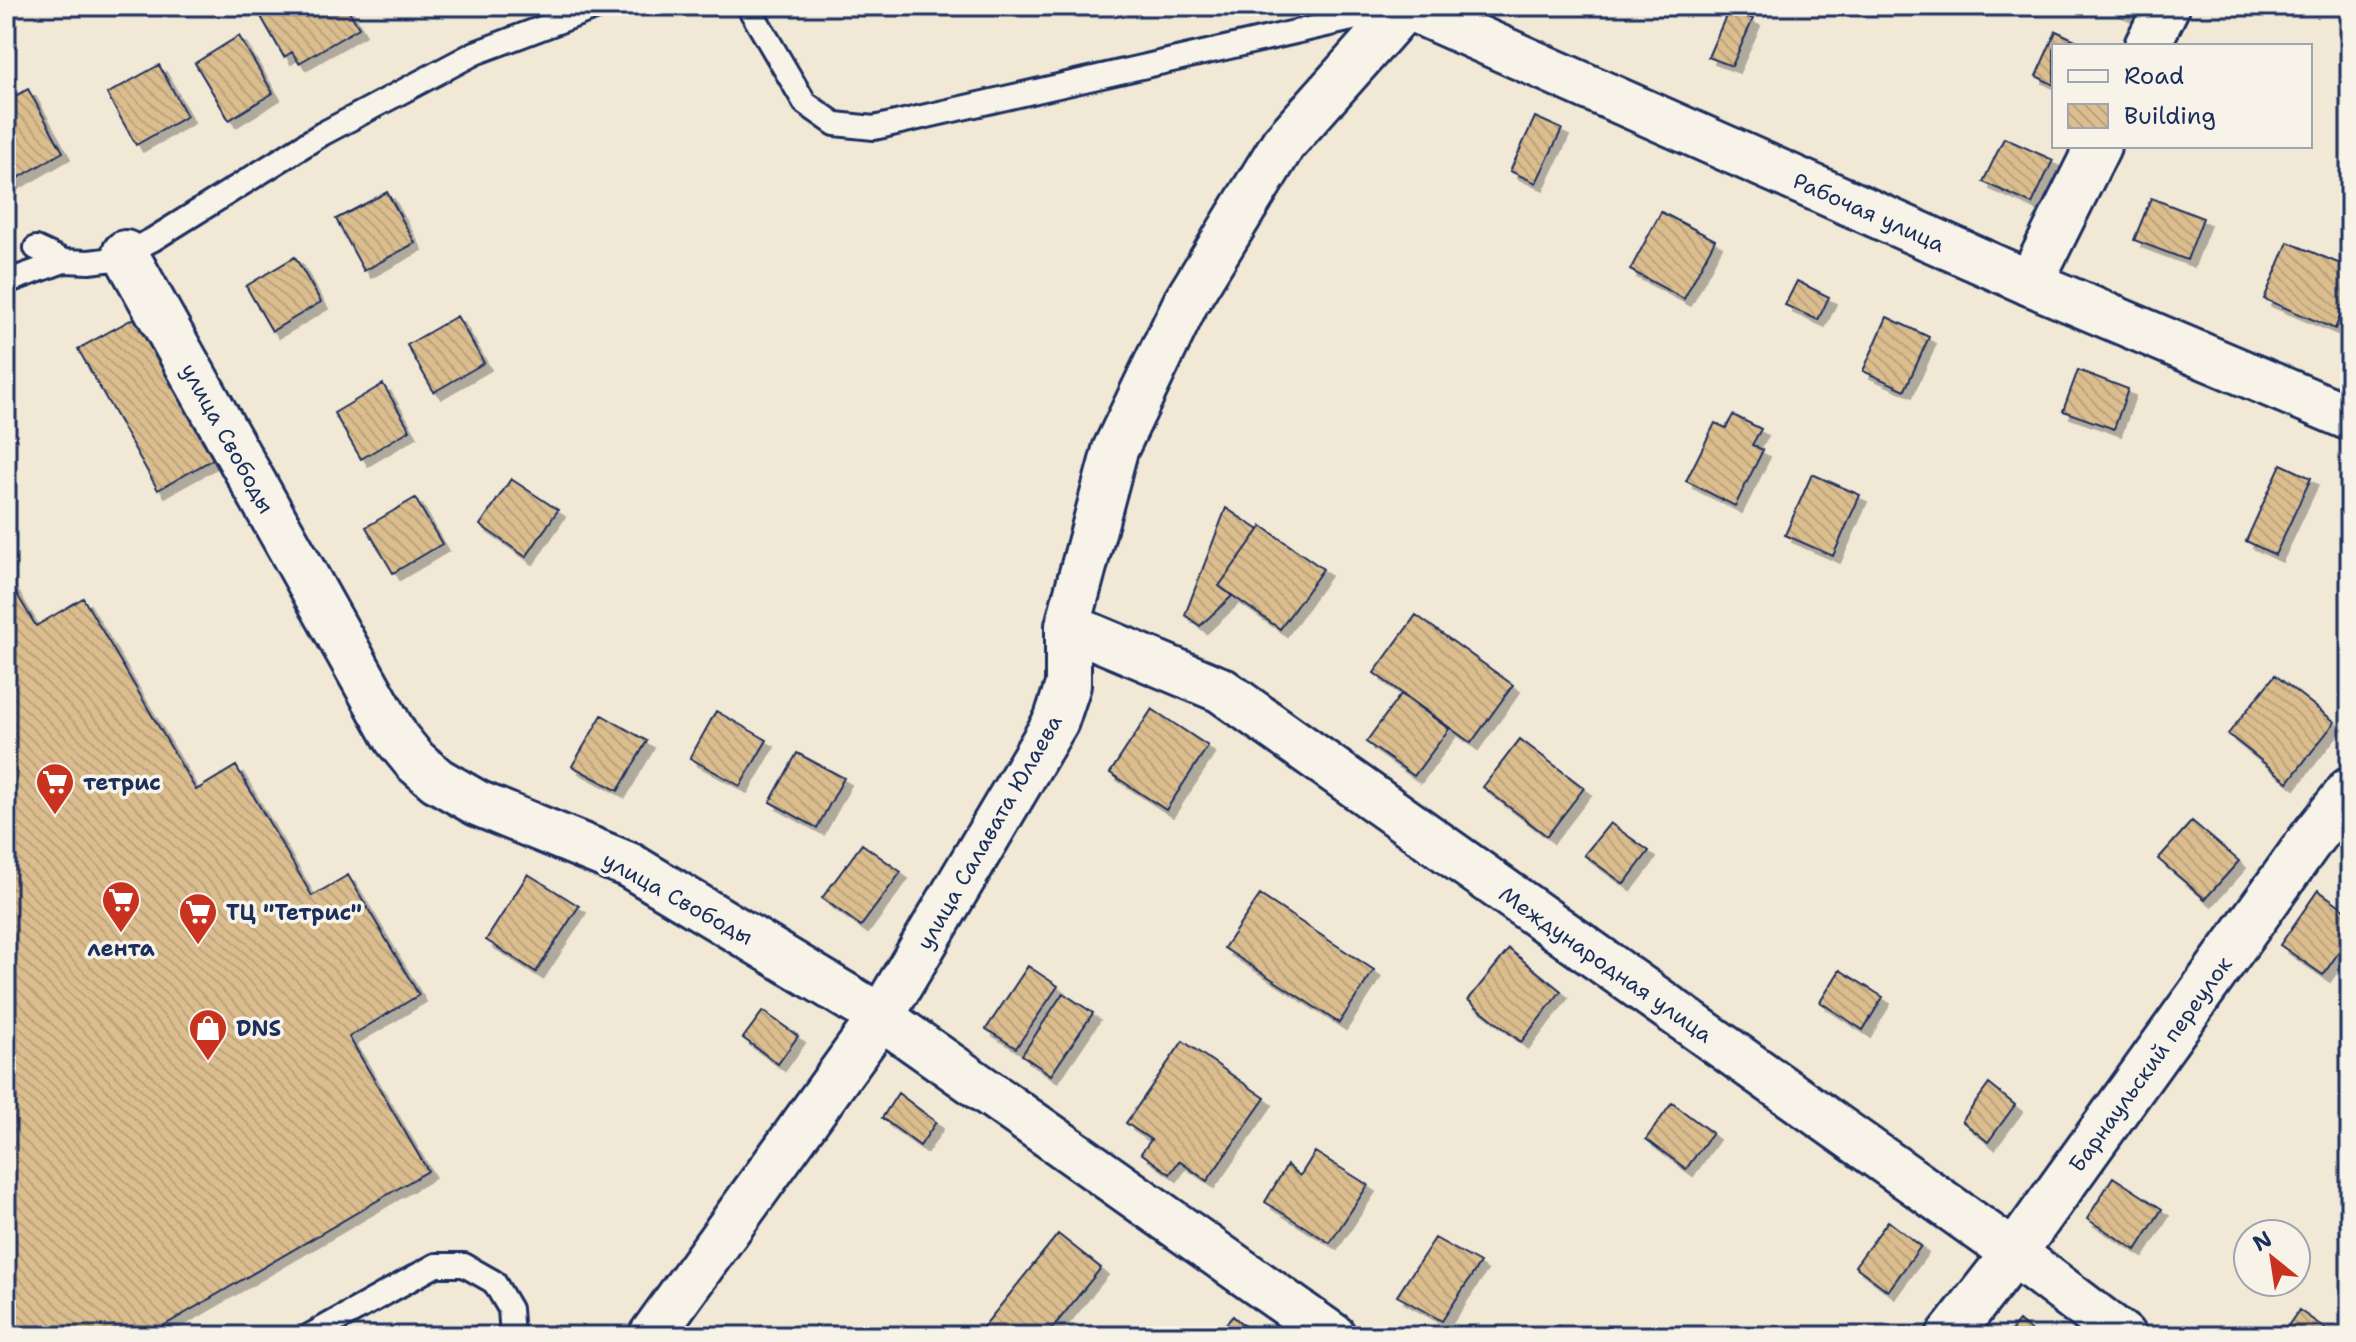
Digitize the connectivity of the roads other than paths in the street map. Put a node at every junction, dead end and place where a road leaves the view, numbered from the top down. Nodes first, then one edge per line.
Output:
1 (600, 6) edge
2 (748, 6) edge
3 (1388, 6) edge
4 (1405, 6) edge
5 (2167, 6) edge
6 (2148, 44) edge
7 (2097, 148) edge
8 (36, 248) dead end
9 (125, 253) junction
10 (64, 261) junction
11 (6, 282) edge
12 (2030, 283) junction
13 (2350, 418) edge
14 (1068, 626) junction
15 (2350, 790) edge
16 (881, 1017) junction
17 (2014, 1253) junction
18 (309, 1336) edge
19 (512, 1336) edge
20 (651, 1336) edge
21 (1333, 1336) edge
22 (1949, 1336) edge
23 (2123, 1336) edge

1 - 9 lane
2 - 4 lane
3 - 4 street, Рабочая улица
4 - 12 street, Рабочая улица
4 - 14 street, улица Салавата Юлаева
5 - 6 street
7 - 12 street
8 - 10 lane
9 - 10 lane
9 - 16 street, улица Свободы
10 - 11 lane
12 - 13 street, Рабочая улица
14 - 16 street, улица Салавата Юлаева
14 - 17 street, Международная улица
15 - 17 street, Барнаульский переулок
16 - 20 street, улица Салавата Юлаева
16 - 21 street, улица Свободы
17 - 22 street, Барнаульский переулок
17 - 23 street, Международная улица
18 - 19 lane

